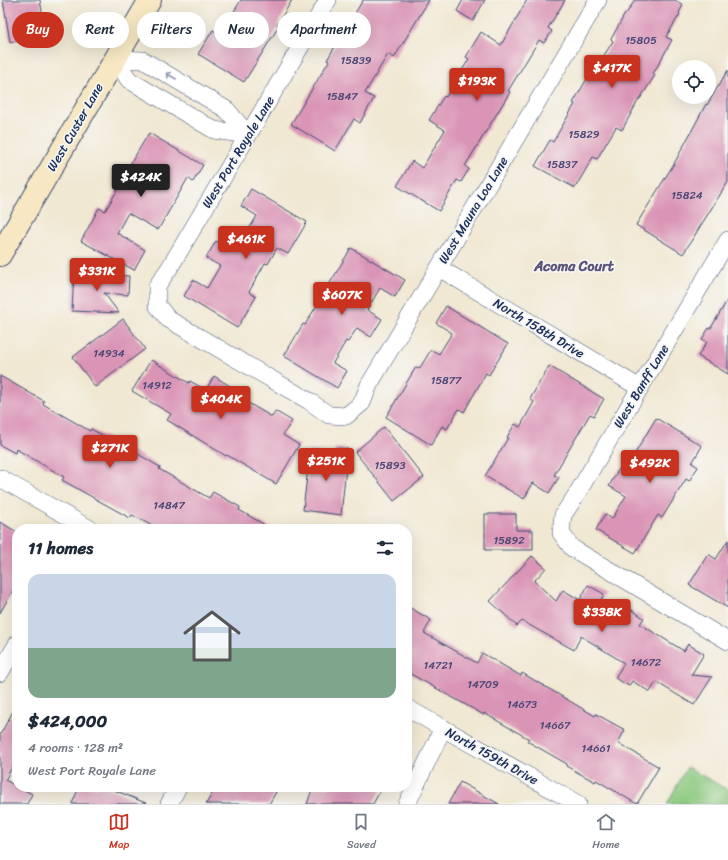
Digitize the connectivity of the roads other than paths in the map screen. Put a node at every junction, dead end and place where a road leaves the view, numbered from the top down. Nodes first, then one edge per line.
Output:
1 (150, 0) edge
2 (328, 0) edge
3 (598, 0) edge
4 (115, 59) junction
5 (198, 92) junction
6 (185, 113) junction
7 (248, 136) junction
8 (728, 240) edge
9 (0, 255) edge
10 (439, 268) junction
11 (640, 388) junction
12 (346, 416) joint
13 (0, 478) edge
14 (79, 524) edge
15 (728, 641) edge
16 (12, 653) edge
17 (0, 674) edge
18 (412, 711) edge
19 (443, 728) junction
20 (175, 792) edge
21 (412, 792) edge
22 (412, 792) edge
23 (169, 804) edge
24 (406, 804) edge
25 (578, 804) edge

1 - 4 street, West Custer Lane
2 - 7 street, West Port Royale Lane
3 - 10 street, West Mauna Loa Lane
5 -> 4 street
4 - 6 street
4 - 9 street, West Custer Lane
5 - 6 street
5 - 7 street
6 - 7 street
7 - 12 street, West Port Royale Lane
8 - 11 street, West Banff Lane
10 - 11 street, North 158th Drive
10 - 12 street, West Mauna Loa Lane
11 - 15 street, West Banff Lane
13 - 14 street
16 - 17 street
18 - 19 street, North 159th Drive
19 - 21 street
19 - 25 street, North 159th Drive
20 - 23 street
22 - 24 street

